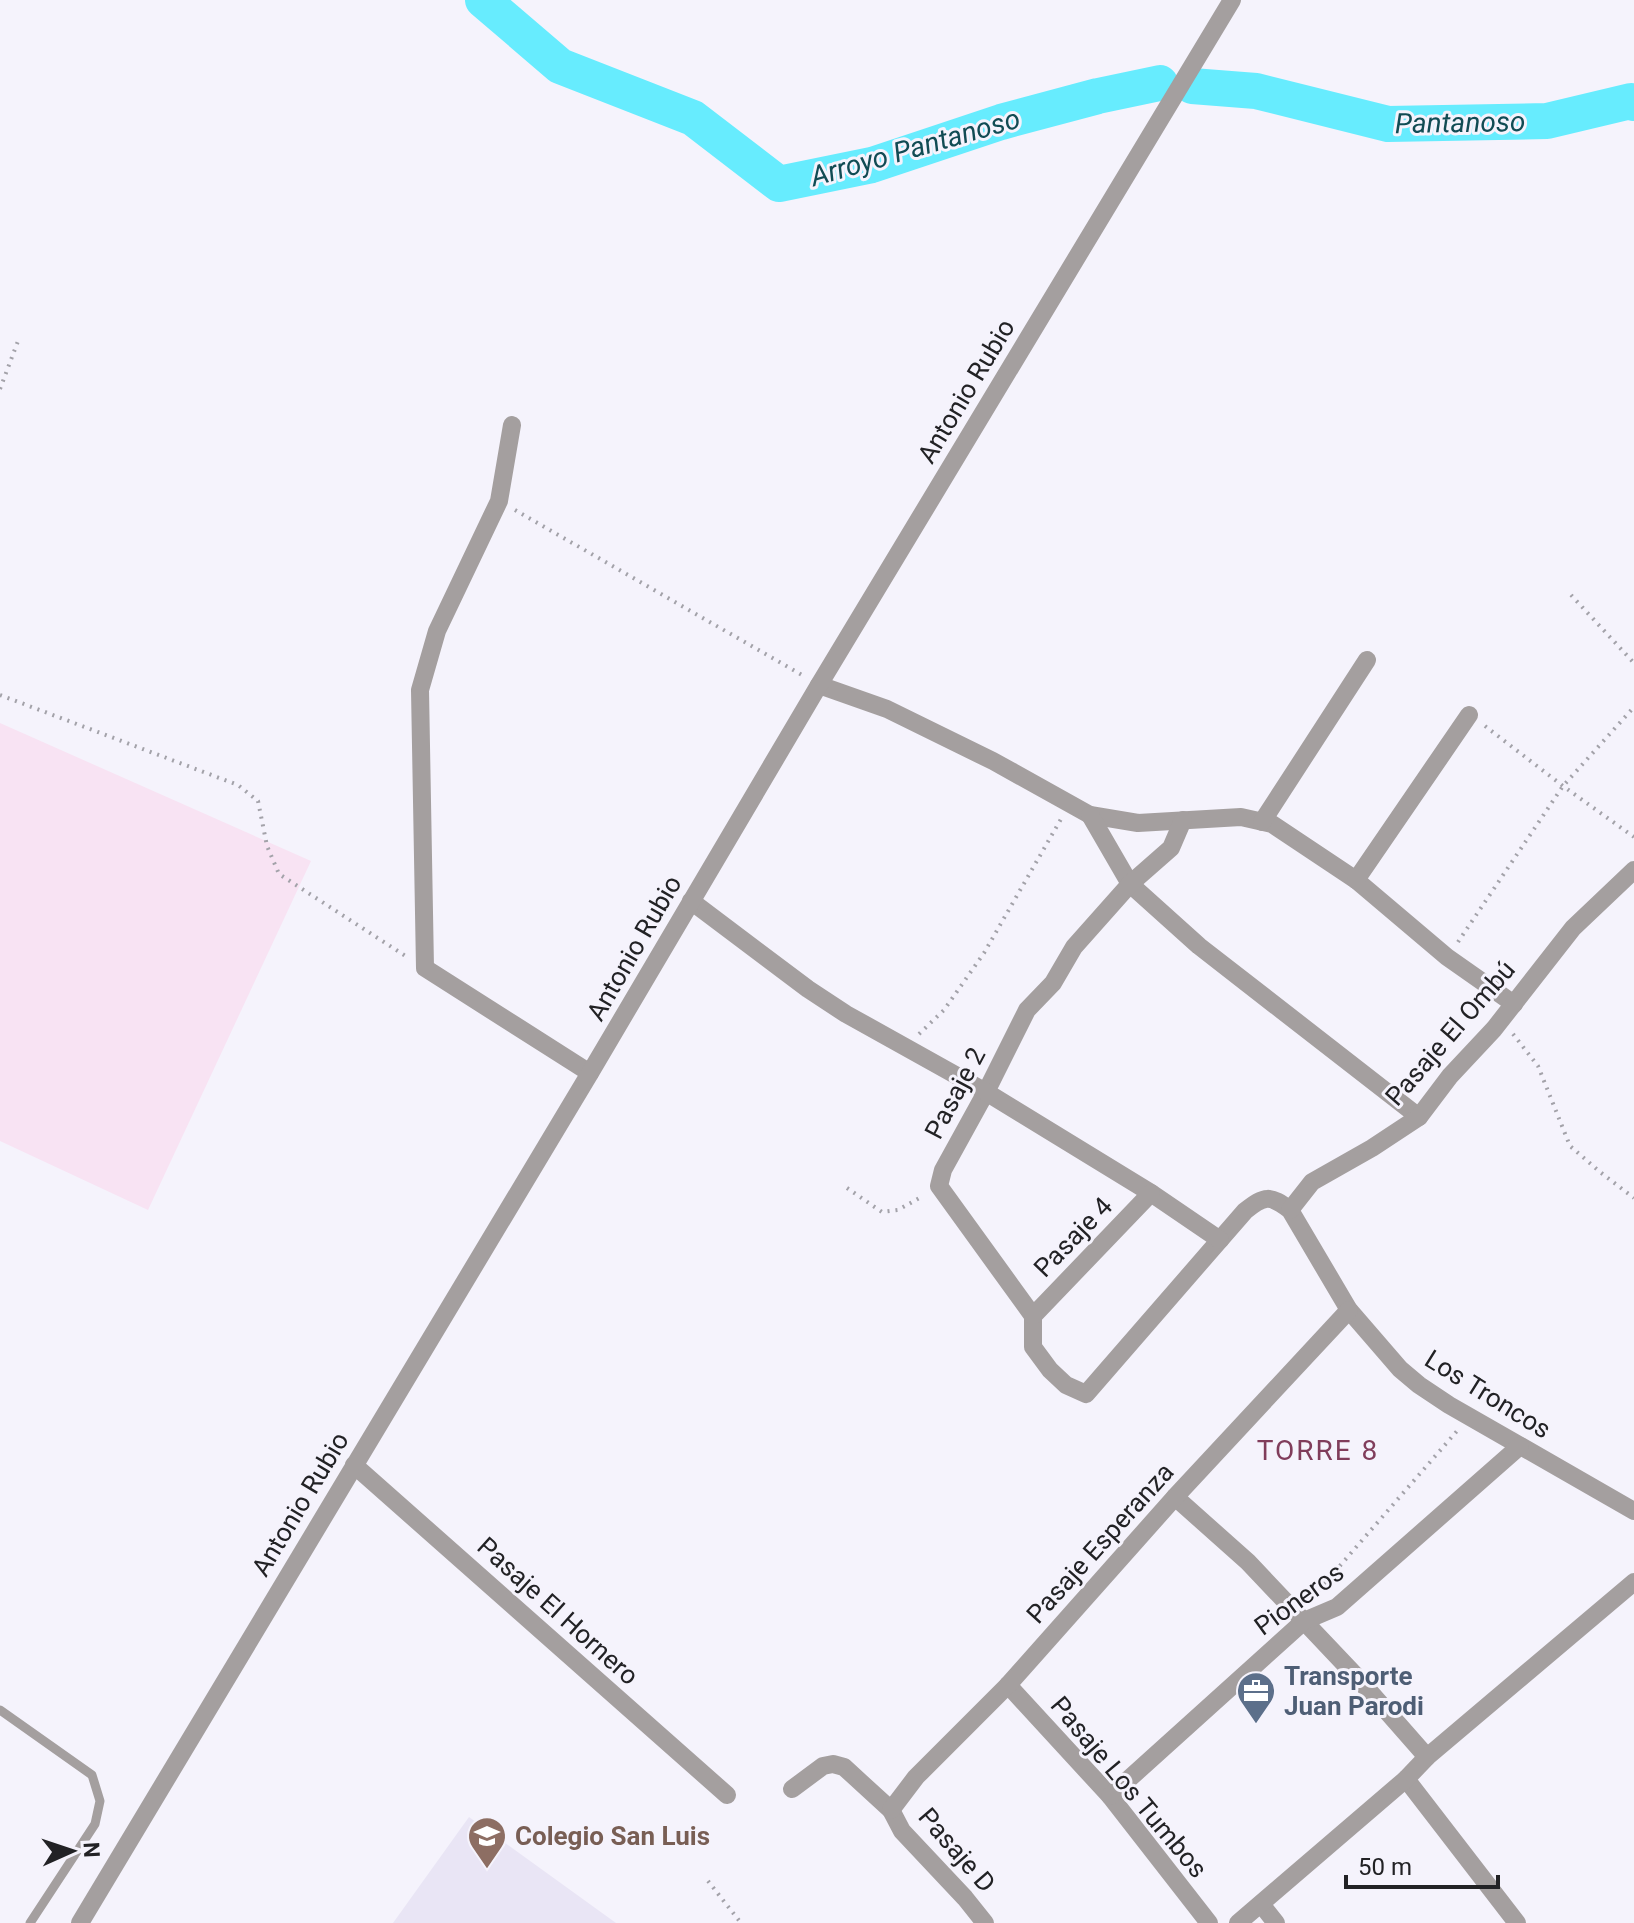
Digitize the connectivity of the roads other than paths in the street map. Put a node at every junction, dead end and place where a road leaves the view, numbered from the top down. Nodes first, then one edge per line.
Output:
1 (1232, 0) edge
2 (512, 425) dead end
3 (1367, 660) dead end
4 (819, 685) junction
5 (1469, 715) road end
6 (1090, 815) junction
7 (1183, 820) junction
8 (1262, 822) junction
9 (1634, 870) edge
10 (1356, 880) junction
11 (1130, 884) junction
12 (691, 901) junction
13 (1514, 1004) junction
14 (590, 1073) junction
15 (986, 1092) junction
16 (1419, 1117) junction
17 (1151, 1193) junction
18 (1290, 1210) junction
19 (1220, 1240) junction
20 (1349, 1310) junction
21 (1033, 1316) junction
22 (1520, 1446) junction
23 (354, 1465) junction
24 (1175, 1497) junction
25 (1634, 1511) edge
26 (1634, 1582) edge
27 (1304, 1621) junction
28 (1008, 1685) junction
29 (0, 1710) edge
30 (1427, 1757) junction
31 (1406, 1779) junction
32 (792, 1789) dead end
33 (727, 1795) dead end
34 (1110, 1796) junction
35 (891, 1810) junction
36 (1261, 1904) junction
37 (30, 1923) edge
38 (80, 1923) edge
39 (985, 1923) edge
40 (1209, 1923) edge
41 (1238, 1923) edge
42 (1276, 1923) edge
43 (1517, 1923) edge

1 - 4 street, Antonio Rubio
2 - 14 street
3 - 8 street
4 - 6 street
4 - 12 street, Antonio Rubio
5 - 10 street
6 - 7 street
6 - 11 street
7 - 8 street
7 - 11 street, Pasaje 2
8 - 10 street
9 - 13 street, Pasaje El Ombú
10 - 13 street
11 - 15 street, Pasaje 2
11 - 16 street
12 - 14 street, Antonio Rubio
12 - 15 street
13 - 16 street, Pasaje El Ombú
14 - 23 street, Antonio Rubio
15 - 17 street
15 - 21 street, Pasaje 2
16 - 18 street, Pasaje El Ombú
17 - 19 street
17 - 21 street, Pasaje 4
18 - 19 street
18 - 20 street, Los Troncos
19 - 21 street
20 - 22 street, Los Troncos
20 - 24 street, Pasaje Esperanza
22 - 25 street, Los Troncos
22 - 27 street, Pioneros
23 - 33 street, Pasaje El Hornero
23 - 38 street, Antonio Rubio
24 - 27 street
24 - 28 street, Pasaje Esperanza
26 - 30 street
27 - 30 street
27 - 34 street, Pioneros
28 - 34 street, Pasaje Los Tumbos
28 - 35 street, Pasaje Esperanza
29 - 37 lane
30 - 31 street
31 - 36 street
31 - 43 street
32 - 35 street, Pasaje D
34 - 40 street, Pasaje Los Tumbos
35 - 39 street, Pasaje D
36 - 41 street
36 - 42 street

